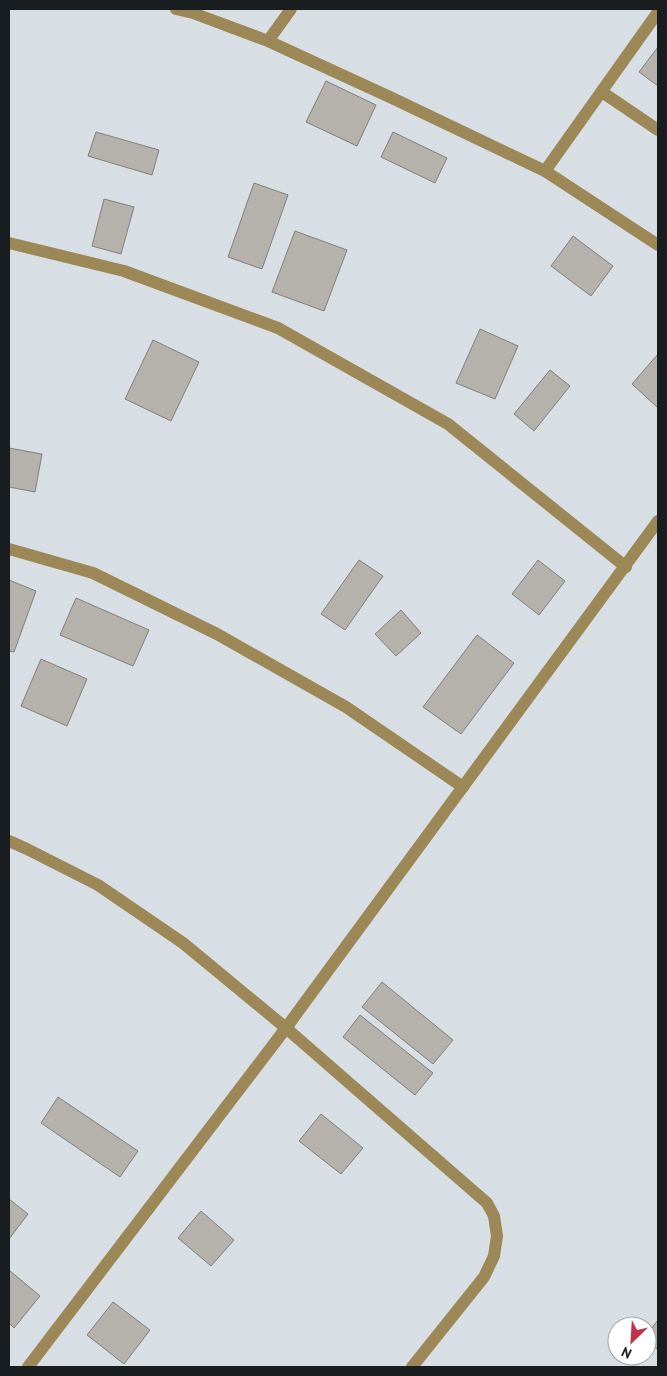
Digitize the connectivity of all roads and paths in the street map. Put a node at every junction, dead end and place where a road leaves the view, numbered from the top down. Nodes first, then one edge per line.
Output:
1 (176, 9) edge
2 (292, 9) edge
3 (658, 12) edge
4 (268, 41) junction
5 (602, 92) junction
6 (658, 130) edge
7 (545, 171) junction
8 (9, 243) edge
9 (658, 245) edge
10 (658, 521) edge
11 (9, 549) edge
12 (626, 567) junction
13 (463, 787) junction
14 (9, 841) edge
15 (286, 1028) junction
16 (28, 1367) edge
17 (412, 1367) edge

1 - 4 street
2 - 4 street
3 - 5 street
4 - 7 street
5 - 6 street
5 - 7 street
7 - 9 street
8 - 12 street
10 - 12 street
11 - 13 street
12 - 13 street
13 - 15 street
14 - 15 street
15 - 16 street
15 - 17 street

